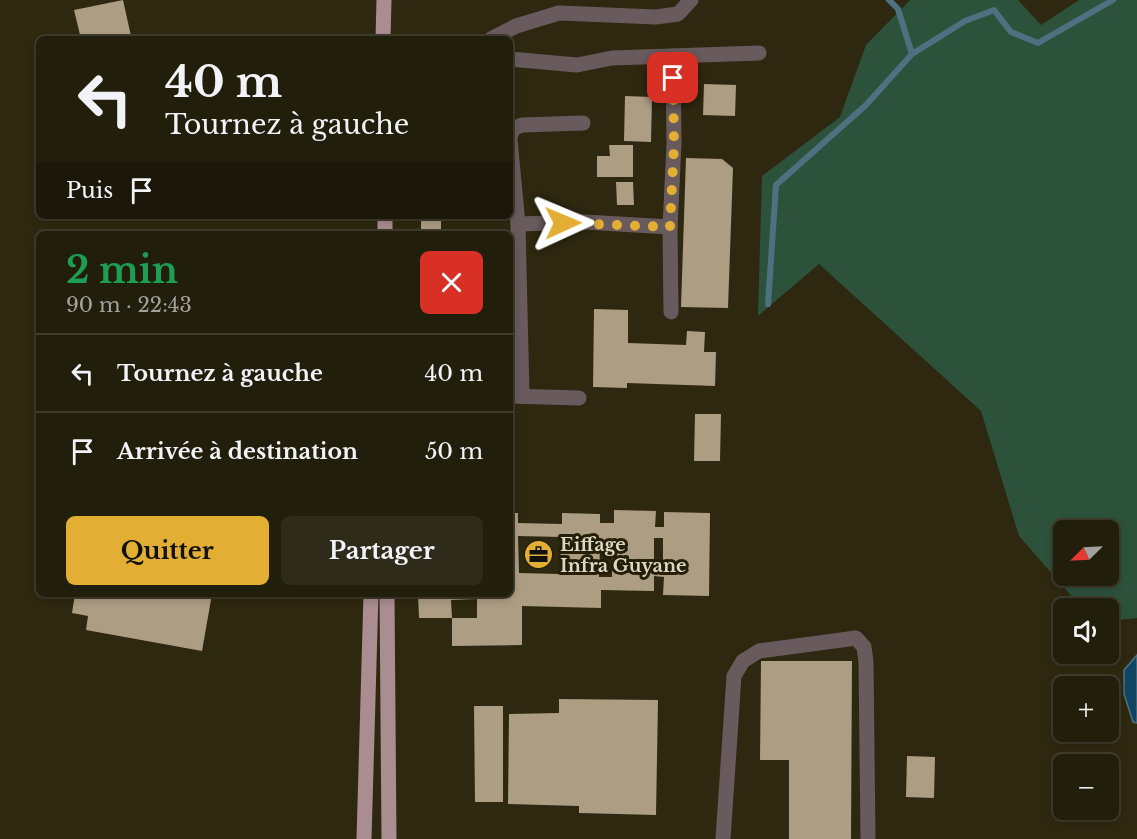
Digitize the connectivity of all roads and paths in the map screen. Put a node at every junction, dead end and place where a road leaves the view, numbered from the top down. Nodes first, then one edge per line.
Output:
1 (384, 0) edge
2 (691, 0) edge
3 (383, 36) edge
4 (498, 36) edge
5 (759, 52) dead end
6 (673, 56) junction
7 (513, 59) edge
8 (583, 123) dead end
9 (513, 130) edge
10 (513, 170) edge
11 (518, 224) junction
12 (670, 227) junction
13 (671, 312) dead end
14 (516, 396) edge
15 (579, 398) dead end
16 (370, 597) edge
17 (387, 597) edge
18 (364, 839) edge
19 (389, 839) edge
20 (723, 839) edge
21 (868, 839) edge

1 - 3 main road
2 - 4 lane
5 - 6 lane
6 - 7 lane
6 - 12 lane
8 - 9 lane
10 - 11 lane
11 - 12 lane
11 - 14 lane
12 - 13 lane
14 - 15 lane
16 - 18 main road
17 - 19 main road
20 - 21 lane

